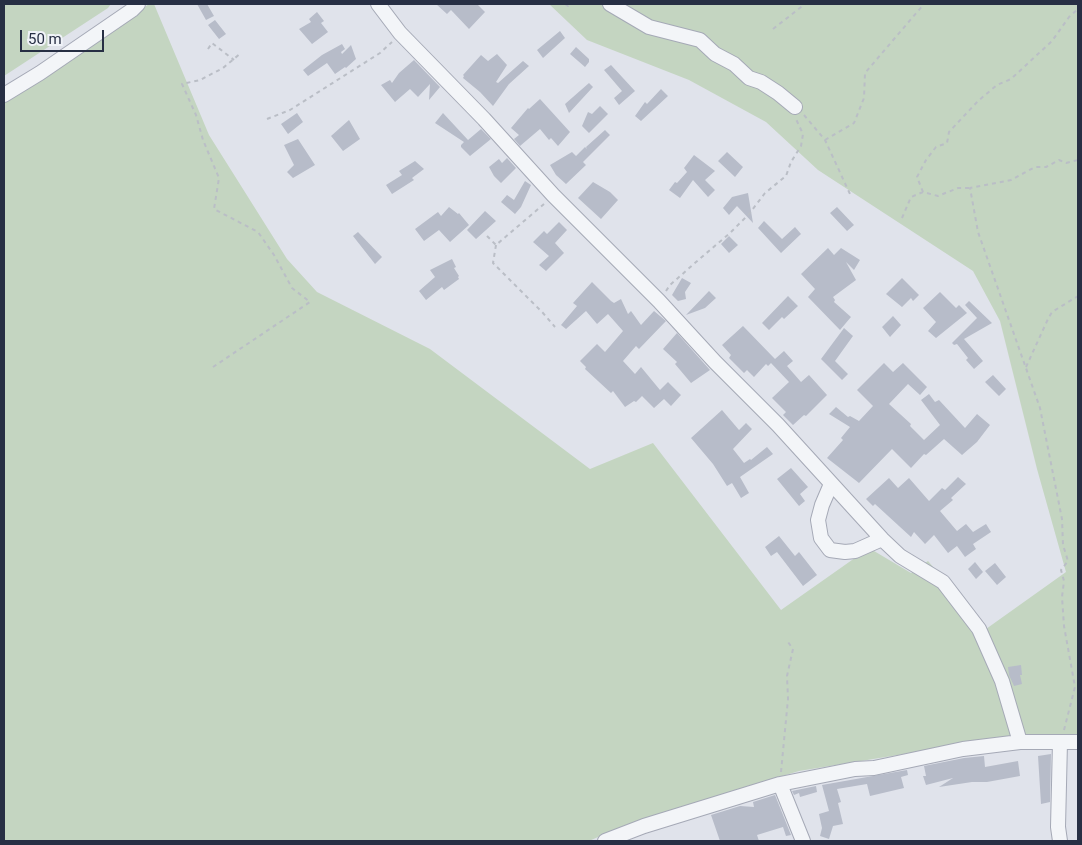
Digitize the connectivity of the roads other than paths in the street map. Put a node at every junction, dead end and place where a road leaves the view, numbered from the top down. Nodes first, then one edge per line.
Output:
1 (138, 4) edge
2 (378, 4) edge
3 (610, 4) edge
4 (4, 95) edge
5 (795, 107) road end
6 (831, 484) junction
7 (882, 539) junction
8 (1020, 742) junction
9 (1060, 742) junction
10 (1078, 742) edge
11 (780, 784) junction
12 (605, 841) edge
13 (803, 841) edge
14 (1060, 841) edge

1 - 4 street
2 - 6 street
3 - 5 street
6 - 7 street
6 - 7 street
7 - 8 street
8 - 9 street
8 - 11 street
9 - 10 street
9 - 14 street
11 - 12 street
11 - 13 street

